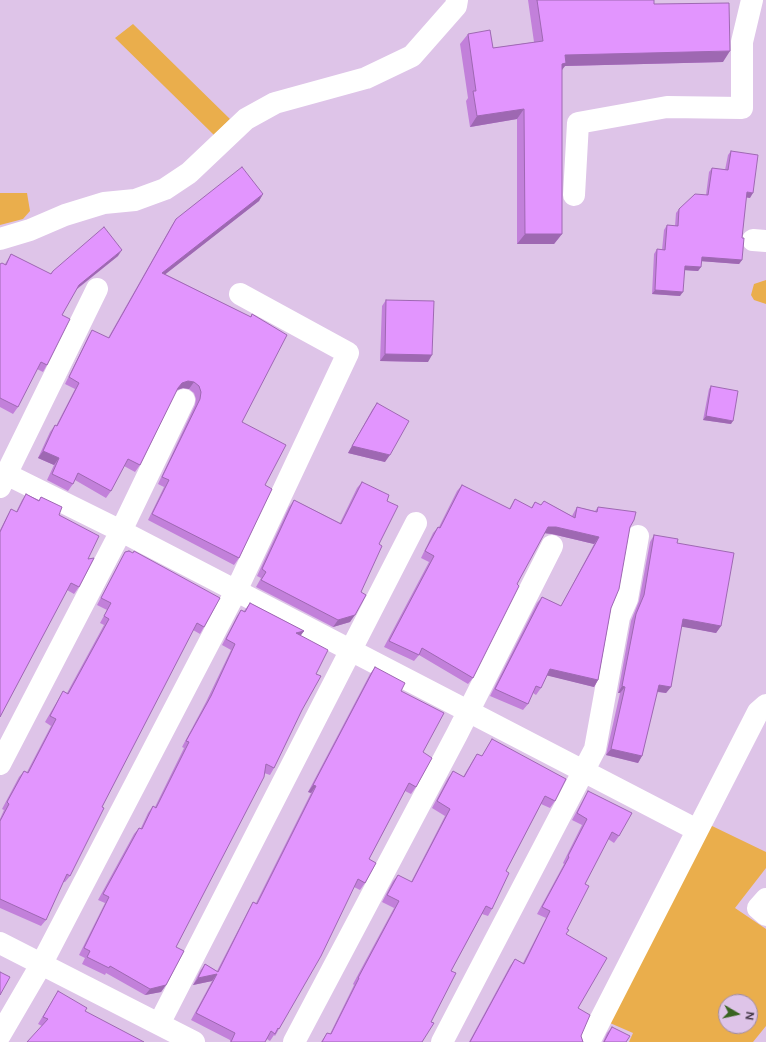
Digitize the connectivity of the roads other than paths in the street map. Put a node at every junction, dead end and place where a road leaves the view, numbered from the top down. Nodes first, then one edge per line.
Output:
1 (752, 0) edge
2 (456, 2) edge
3 (574, 195) dead end
4 (0, 239) edge
5 (97, 289) dead end
6 (240, 294) dead end
7 (184, 400) dead end
8 (3, 480) edge
9 (416, 523) dead end
10 (121, 531) junction
11 (638, 536) dead end
12 (552, 546) dead end
13 (236, 591) junction
14 (350, 650) junction
15 (766, 705) edge
16 (468, 712) junction
17 (0, 764) edge
18 (584, 772) junction
19 (697, 830) junction
20 (766, 899) edge
21 (766, 915) edge
22 (0, 942) edge
23 (42, 963) junction
24 (159, 1024) junction
25 (0, 1035) edge
26 (194, 1042) edge
27 (294, 1042) edge
28 (442, 1042) edge
29 (589, 1042) edge

1 - 3 street
2 - 4 street
5 - 8 street
6 - 13 street
7 - 10 street
8 - 10 street
9 - 14 street
10 - 13 street
10 - 17 street
11 - 18 street
12 - 16 street
13 - 14 street
13 - 23 street
14 - 16 street
14 - 24 street
15 - 19 street
16 - 18 street
16 - 27 street
18 - 19 street
18 - 28 street
19 - 29 street
20 - 21 street
22 - 23 street
23 - 24 street
23 - 25 street
24 - 26 street

